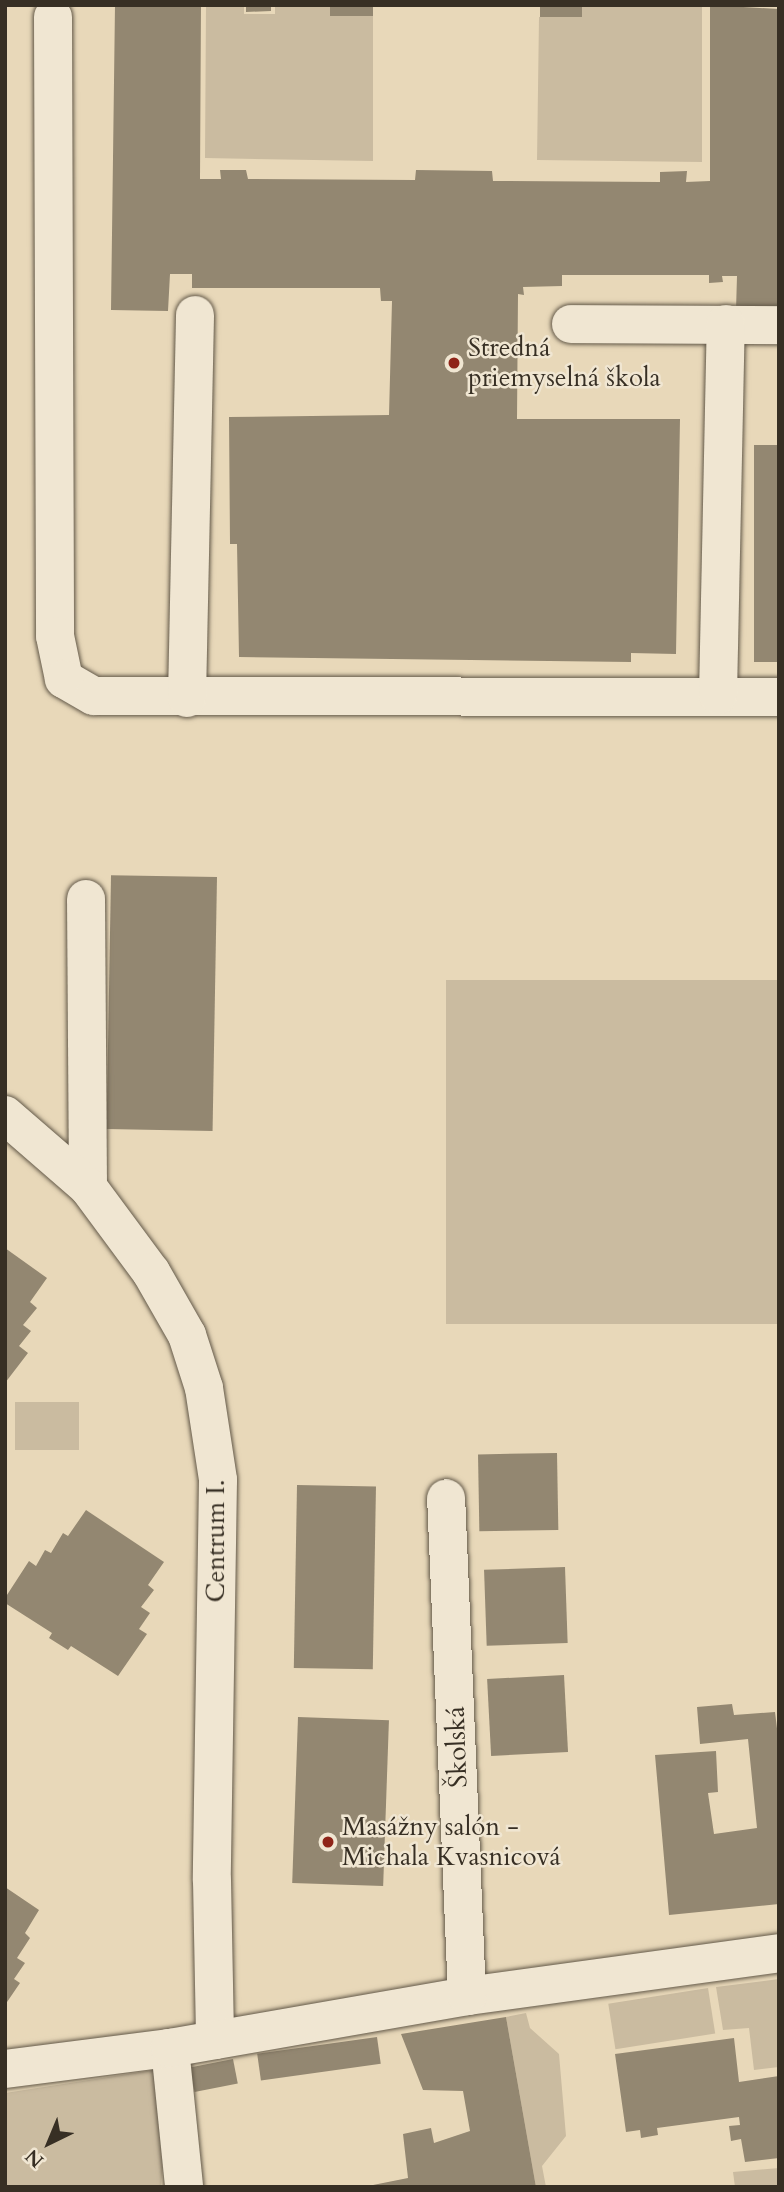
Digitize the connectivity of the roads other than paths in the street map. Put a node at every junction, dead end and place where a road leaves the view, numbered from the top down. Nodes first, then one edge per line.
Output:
1 (52, 17) dead end
2 (195, 315) dead end
3 (571, 324) dead end
4 (726, 324) junction
5 (779, 325) edge
6 (718, 695) junction
7 (779, 697) edge
8 (187, 698) junction
9 (86, 899) dead end
10 (5, 1115) edge
11 (88, 1187) junction
12 (446, 1497) dead end
13 (779, 1953) edge
14 (467, 1996) junction
15 (215, 2040) junction
16 (170, 2048) junction
17 (5, 2069) edge
18 (184, 2187) edge

1 - 8 street
2 - 8 street
3 - 4 street
4 - 5 street
4 - 6 street
6 - 7 street
6 - 8 street
9 - 11 street
10 - 11 street, Centrum I.
11 - 15 street, Centrum I.
12 - 14 street, Školská
13 - 14 street
14 - 15 street
15 - 16 street
16 - 17 street
16 - 18 street

